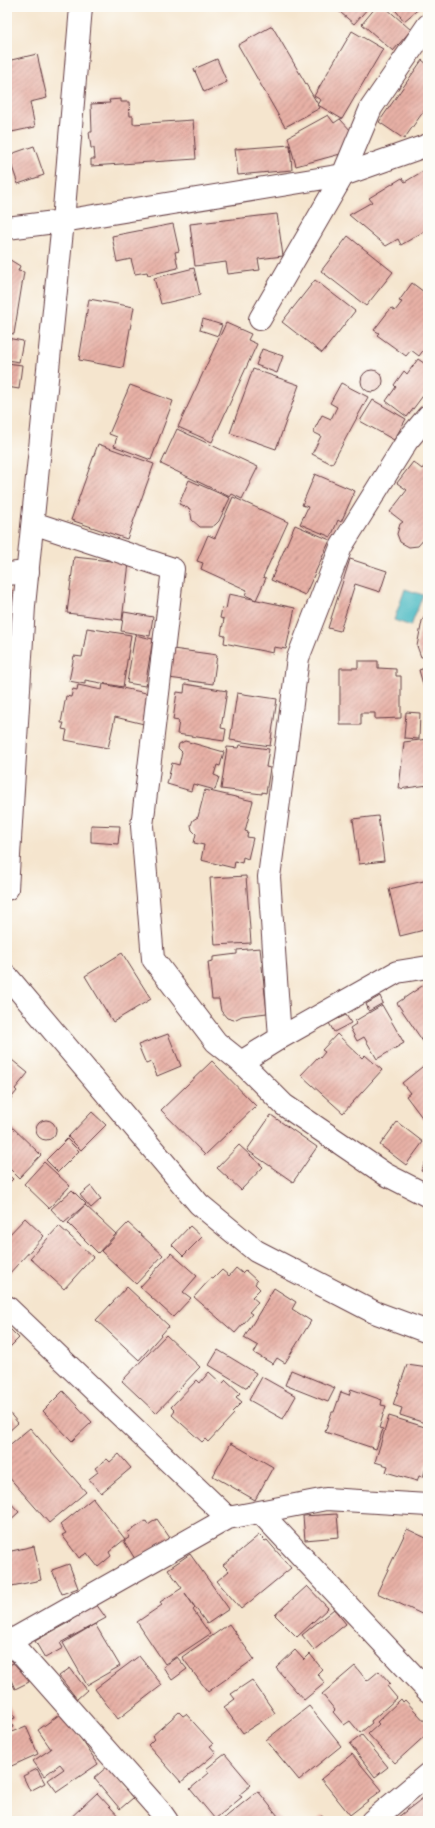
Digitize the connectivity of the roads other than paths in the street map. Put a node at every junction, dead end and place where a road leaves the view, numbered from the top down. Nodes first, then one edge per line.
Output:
1 (81, 7) edge
2 (428, 25) edge
3 (428, 145) edge
4 (344, 175) junction
5 (63, 221) junction
6 (7, 228) edge
7 (260, 319) dead end
8 (428, 416) edge
9 (33, 523) junction
10 (18, 573) edge
11 (7, 888) edge
12 (428, 967) edge
13 (7, 976) edge
14 (280, 1038) junction
15 (241, 1062) junction
16 (428, 1196) edge
17 (7, 1307) edge
18 (428, 1332) edge
19 (428, 1505) edge
20 (260, 1512) junction
21 (228, 1518) junction
22 (8, 1641) edge
23 (428, 1691) edge
24 (428, 1774) edge
25 (166, 1821) edge
26 (372, 1821) edge

1 - 5 street
2 - 4 street
3 - 4 street
4 - 5 street
4 - 7 street
5 - 6 street
5 - 9 street
8 - 14 street
9 - 10 street
9 - 15 street
10 - 11 street
12 - 14 street
13 - 18 street
14 - 15 street
15 - 16 street
17 - 21 street
19 - 20 street
20 - 21 street
20 - 23 street
21 - 22 street
22 - 25 street
24 - 26 street

